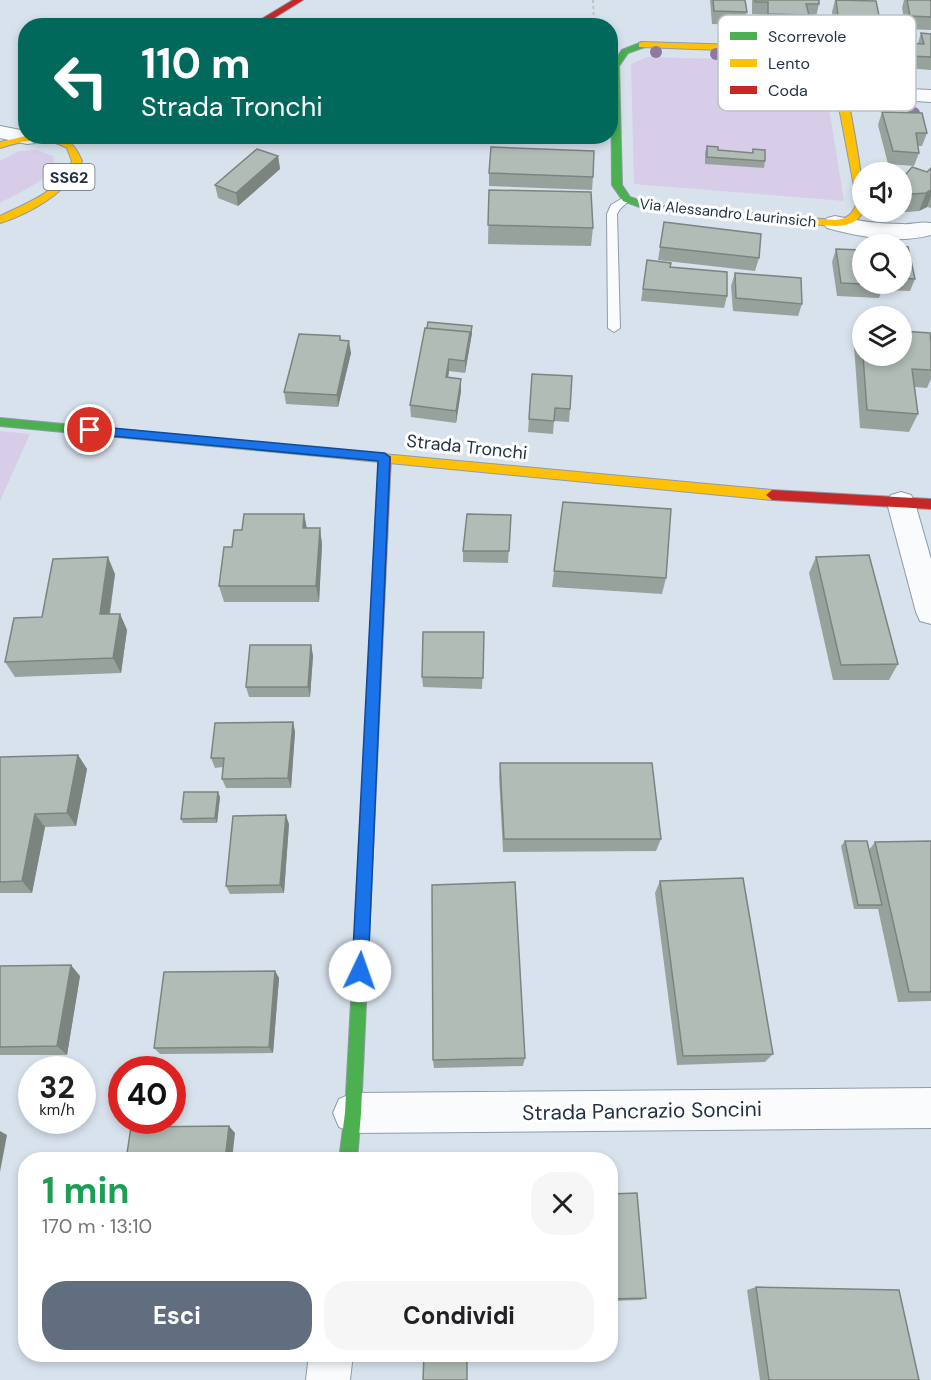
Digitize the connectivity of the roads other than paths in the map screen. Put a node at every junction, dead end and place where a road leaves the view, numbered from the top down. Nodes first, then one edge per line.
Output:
1 (299, 0) edge
2 (268, 18) edge
3 (718, 47) edge
4 (618, 57) edge
5 (916, 95) edge
6 (931, 96) edge
7 (846, 111) edge
8 (0, 132) edge
9 (18, 135) edge
10 (18, 140) edge
11 (64, 144) edge
12 (616, 144) edge
13 (0, 145) edge
14 (90, 145) dead end
15 (856, 162) edge
16 (73, 172) junction
17 (626, 199) junction
18 (852, 219) edge
19 (0, 220) edge
20 (898, 222) edge
21 (835, 223) junction
22 (928, 229) edge
23 (614, 328) dead end
24 (0, 422) edge
25 (384, 457) junction
26 (901, 503) junction
27 (931, 504) edge
28 (931, 612) edge
29 (931, 1108) edge
30 (353, 1113) junction
31 (349, 1152) edge
32 (330, 1362) edge
33 (328, 1380) edge

1 - 2 street
3 - 4 street, Via Alessandro Laurinsich
5 - 6 street
7 - 15 street
8 - 9 street
10 - 13 street, SS62
11 - 16 street, SS62
12 - 17 street, Via Alessandro Laurinsich
14 - 16 street, SS62
16 - 19 street, SS62
17 - 21 street, Via Alessandro Laurinsich
17 - 23 lane
18 - 21 street, Via Alessandro Laurinsich
20 - 22 street, Via Alessandro Laurinsich
21 - 22 street, Via Alessandro Laurinsich
24 - 25 street, Strada Tronchi
25 - 26 street, Strada Tronchi
25 - 30 street
26 - 27 street, Strada Tronchi
26 - 28 street
29 - 30 street, Strada Pancrazio Soncini
30 - 31 street
32 - 33 street

